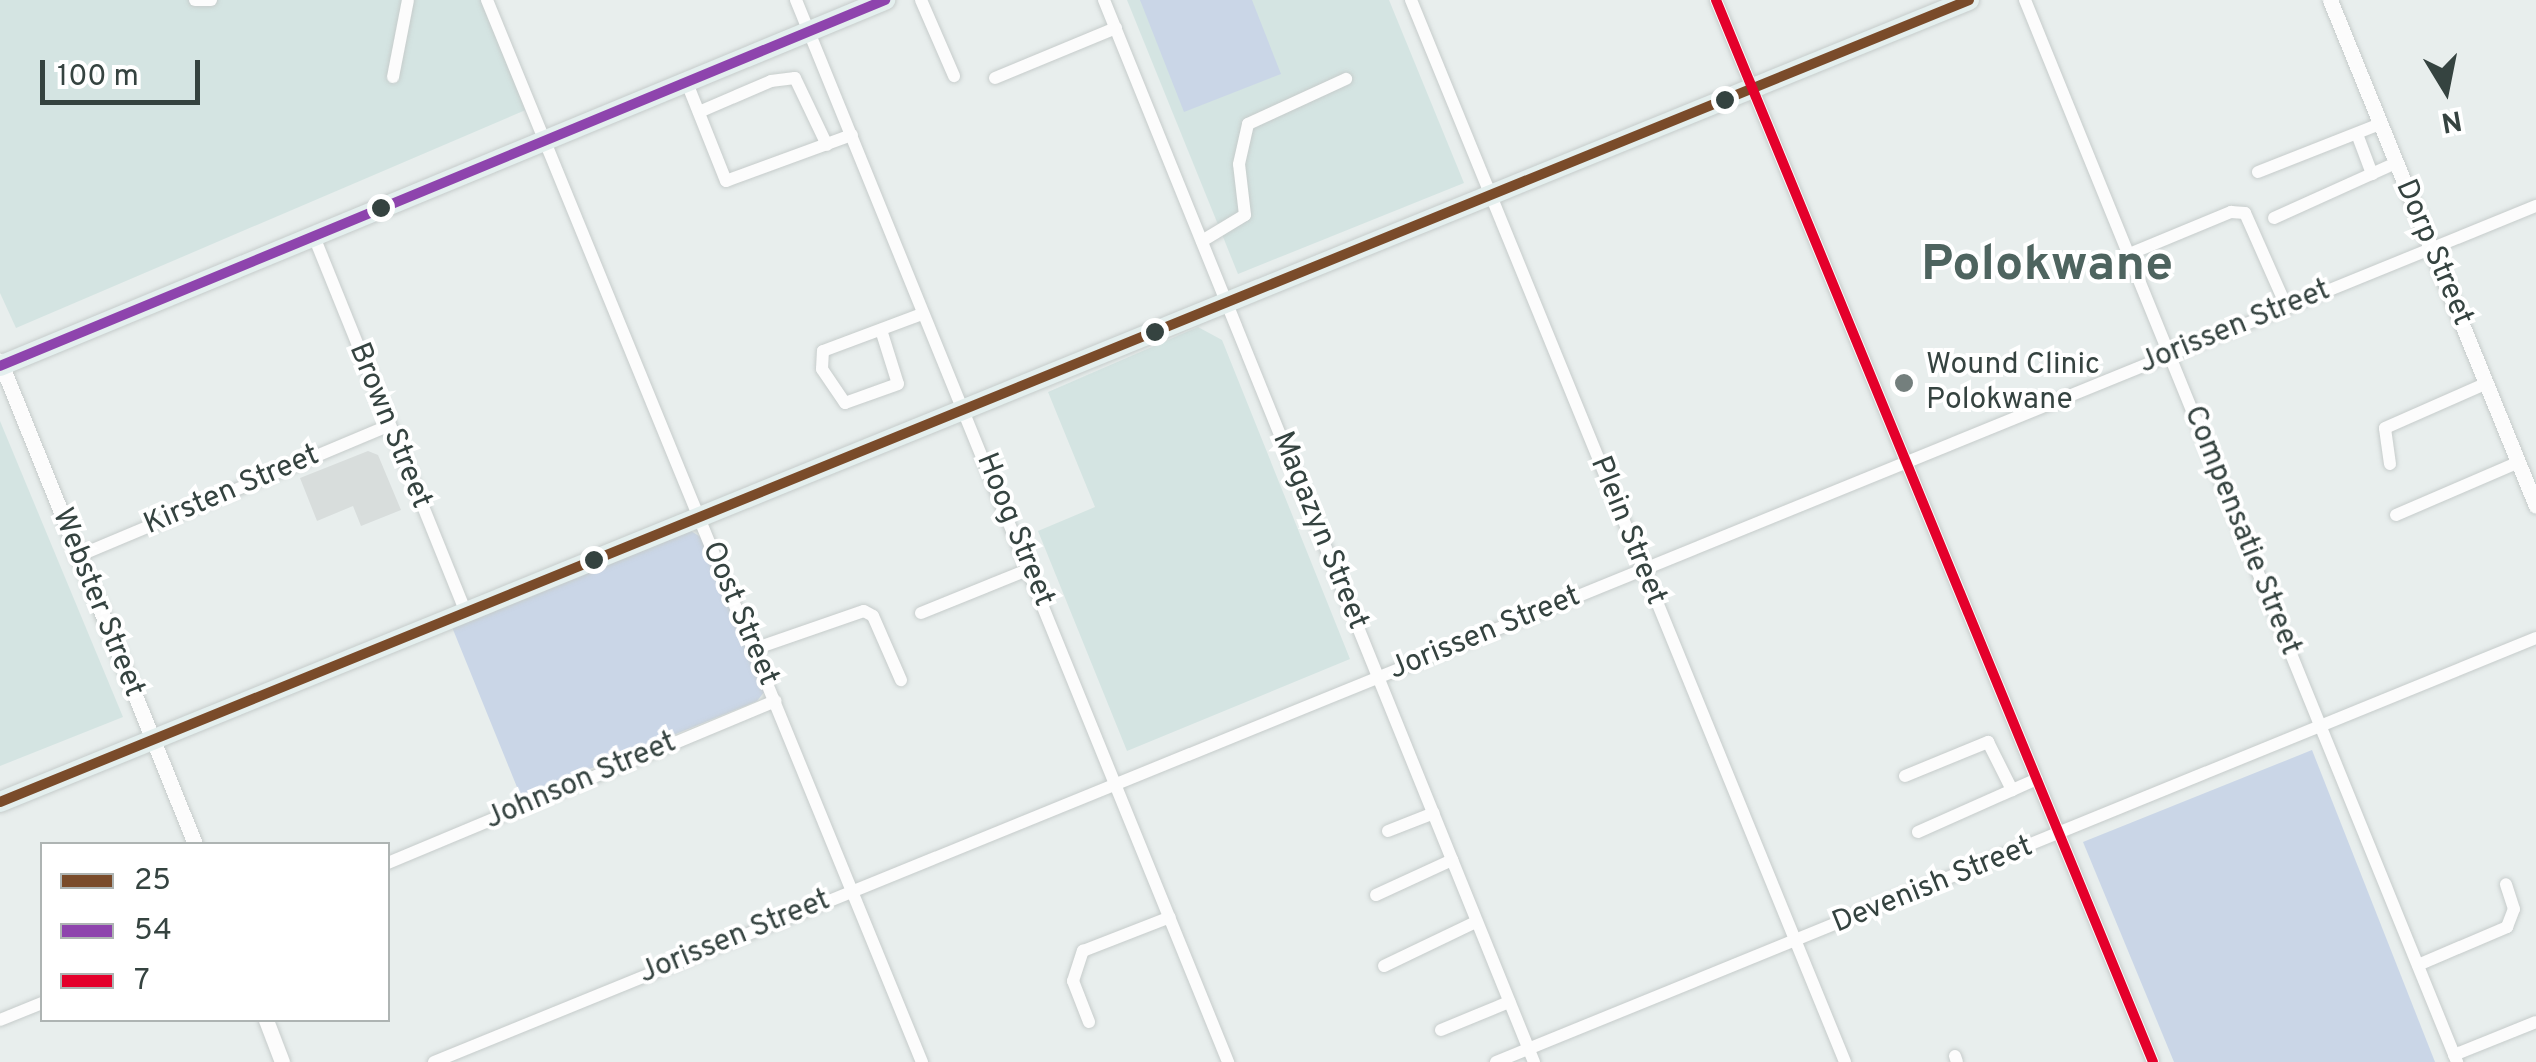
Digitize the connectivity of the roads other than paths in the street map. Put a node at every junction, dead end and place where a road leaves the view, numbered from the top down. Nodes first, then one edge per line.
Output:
1 (196, 0) edge
2 (211, 0) edge
3 (408, 0) edge
4 (487, 0) edge
5 (796, 0) edge
6 (884, 0) edge
7 (921, 0) edge
8 (1104, 0) edge
9 (1410, 0) edge
10 (1716, 0) edge
11 (1969, 0) edge
12 (2026, 0) edge
13 (2330, 0) edge
14 (1116, 28) junction
15 (809, 32) junction
16 (954, 76) dead end
17 (393, 77) dead end
18 (995, 78) dead end
19 (1346, 79) dead end
20 (687, 83) junction
21 (1752, 87) junction
22 (699, 112) junction
23 (2380, 124) junction
24 (2357, 134) junction
25 (852, 135) junction
26 (546, 142) junction
27 (826, 145) junction
28 (2396, 164) junction
29 (2258, 172) dead end
30 (2372, 174) junction
31 (1489, 194) junction
32 (2536, 206) edge
33 (2274, 218) dead end
34 (315, 238) junction
35 (1202, 240) junction
36 (2431, 250) junction
37 (2127, 255) junction
38 (1224, 300) junction
39 (2287, 308) junction
40 (922, 314) junction
41 (882, 333) junction
42 (2168, 355) junction
43 (0, 364) edge
44 (2487, 383) junction
45 (965, 407) junction
46 (388, 426) junction
47 (1908, 462) junction
48 (2518, 462) junction
49 (2390, 464) dead end
50 (2536, 506) edge
51 (2396, 515) dead end
52 (699, 516) junction
53 (76, 557) junction
54 (1030, 569) junction
55 (1644, 571) junction
56 (466, 612) junction
57 (921, 613) dead end
58 (2536, 638) edge
59 (754, 649) junction
60 (1379, 677) junction
61 (902, 680) dead end
62 (775, 701) junction
63 (2322, 726) junction
64 (153, 740) junction
65 (1906, 776) dead end
66 (2037, 779) junction
67 (1116, 786) junction
68 (2012, 790) junction
69 (0, 802) edge
70 (1434, 813) junction
71 (1388, 831) dead end
72 (1918, 832) dead end
73 (2059, 834) junction
74 (194, 842) edge
75 (1452, 860) junction
76 (390, 862) edge
77 (2506, 884) dead end
78 (852, 890) junction
79 (1376, 895) dead end
80 (1170, 918) junction
81 (1476, 922) junction
82 (1797, 942) junction
83 (1384, 966) dead end
84 (2418, 966) junction
85 (1510, 1002) junction
86 (40, 1004) edge
87 (0, 1020) edge
88 (267, 1022) edge
89 (1089, 1022) dead end
90 (2536, 1022) edge
91 (1441, 1030) dead end
92 (1531, 1056) edge
93 (2455, 1058) edge
94 (282, 1062) edge
95 (434, 1062) edge
96 (922, 1062) edge
97 (1228, 1062) edge
98 (1496, 1062) edge
99 (1845, 1062) edge
100 (2153, 1062) edge

1 - 2 street
3 - 17 street
4 - 26 street, Oost Street
5 - 15 street, Hoog Street
6 - 15 main road
7 - 16 street
8 - 14 street, Magazyn Street
9 - 31 street, Plein Street
10 - 21 street
11 - 21 main road
12 - 37 street, Compensatie Street
13 - 23 street, Dorp Street
14 - 18 street
14 - 35 street, Magazyn Street
15 - 20 main road
15 - 25 street, Hoog Street
19 - 35 street
20 - 22 street
20 - 26 main road
21 - 31 main road
21 - 47 street
22 - 27 street
22 - 27 street
23 - 24 street
23 - 28 street, Dorp Street
24 - 29 street
24 - 30 street
25 - 27 street
25 - 40 street, Hoog Street
26 - 34 main road
26 - 52 street, Oost Street
28 - 30 street
28 - 36 street, Dorp Street
30 - 33 street
31 - 38 main road
31 - 55 street, Plein Street
32 - 36 street, Jorissen Street
34 - 43 main road
34 - 46 street, Brown Street
35 - 38 street, Magazyn Street
36 - 39 street, Jorissen Street
36 - 44 street, Dorp Street
37 - 39 street
37 - 42 street, Compensatie Street
38 - 45 main road
38 - 60 street, Magazyn Street
39 - 42 street, Jorissen Street
40 - 41 street
40 - 45 street, Hoog Street
41 - 41 street
42 - 47 street, Jorissen Street
42 - 63 street, Compensatie Street
43 - 53 street, Webster Street
44 - 48 street, Dorp Street
44 - 49 street
45 - 52 main road
45 - 54 street, Hoog Street
46 - 53 street, Kirsten Street
46 - 56 street, Brown Street
47 - 55 street, Jorissen Street
47 - 66 street
48 - 50 street, Dorp Street
48 - 51 street
52 - 56 main road
52 - 59 street, Oost Street
53 - 64 street, Webster Street
54 - 57 street
54 - 67 street, Hoog Street
55 - 60 street, Jorissen Street
55 - 82 street, Plein Street
56 - 64 main road
58 - 63 street, Devenish Street
59 - 61 street
59 - 62 street, Oost Street
60 - 67 street, Jorissen Street
60 - 70 street, Magazyn Street
62 - 76 street, Johnson Street
62 - 78 street, Oost Street
63 - 73 street, Devenish Street
63 - 84 street, Compensatie Street
64 - 69 main road
64 - 74 street, Webster Street
65 - 68 street
66 - 68 street
66 - 73 street
67 - 78 street, Jorissen Street
67 - 80 street, Hoog Street
68 - 72 street
70 - 71 street
70 - 75 street, Magazyn Street
73 - 82 street, Devenish Street
73 - 100 street
75 - 79 street
75 - 81 street, Magazyn Street
77 - 84 street
78 - 95 street, Jorissen Street
78 - 96 street, Oost Street
80 - 89 street
80 - 97 street, Hoog Street
81 - 83 street
81 - 85 street, Magazyn Street
82 - 92 street, Devenish Street
82 - 99 street, Plein Street
84 - 93 street, Compensatie Street
85 - 91 street
85 - 92 street, Magazyn Street
86 - 87 street
88 - 94 street
90 - 93 street
92 - 98 street, Devenish Street

